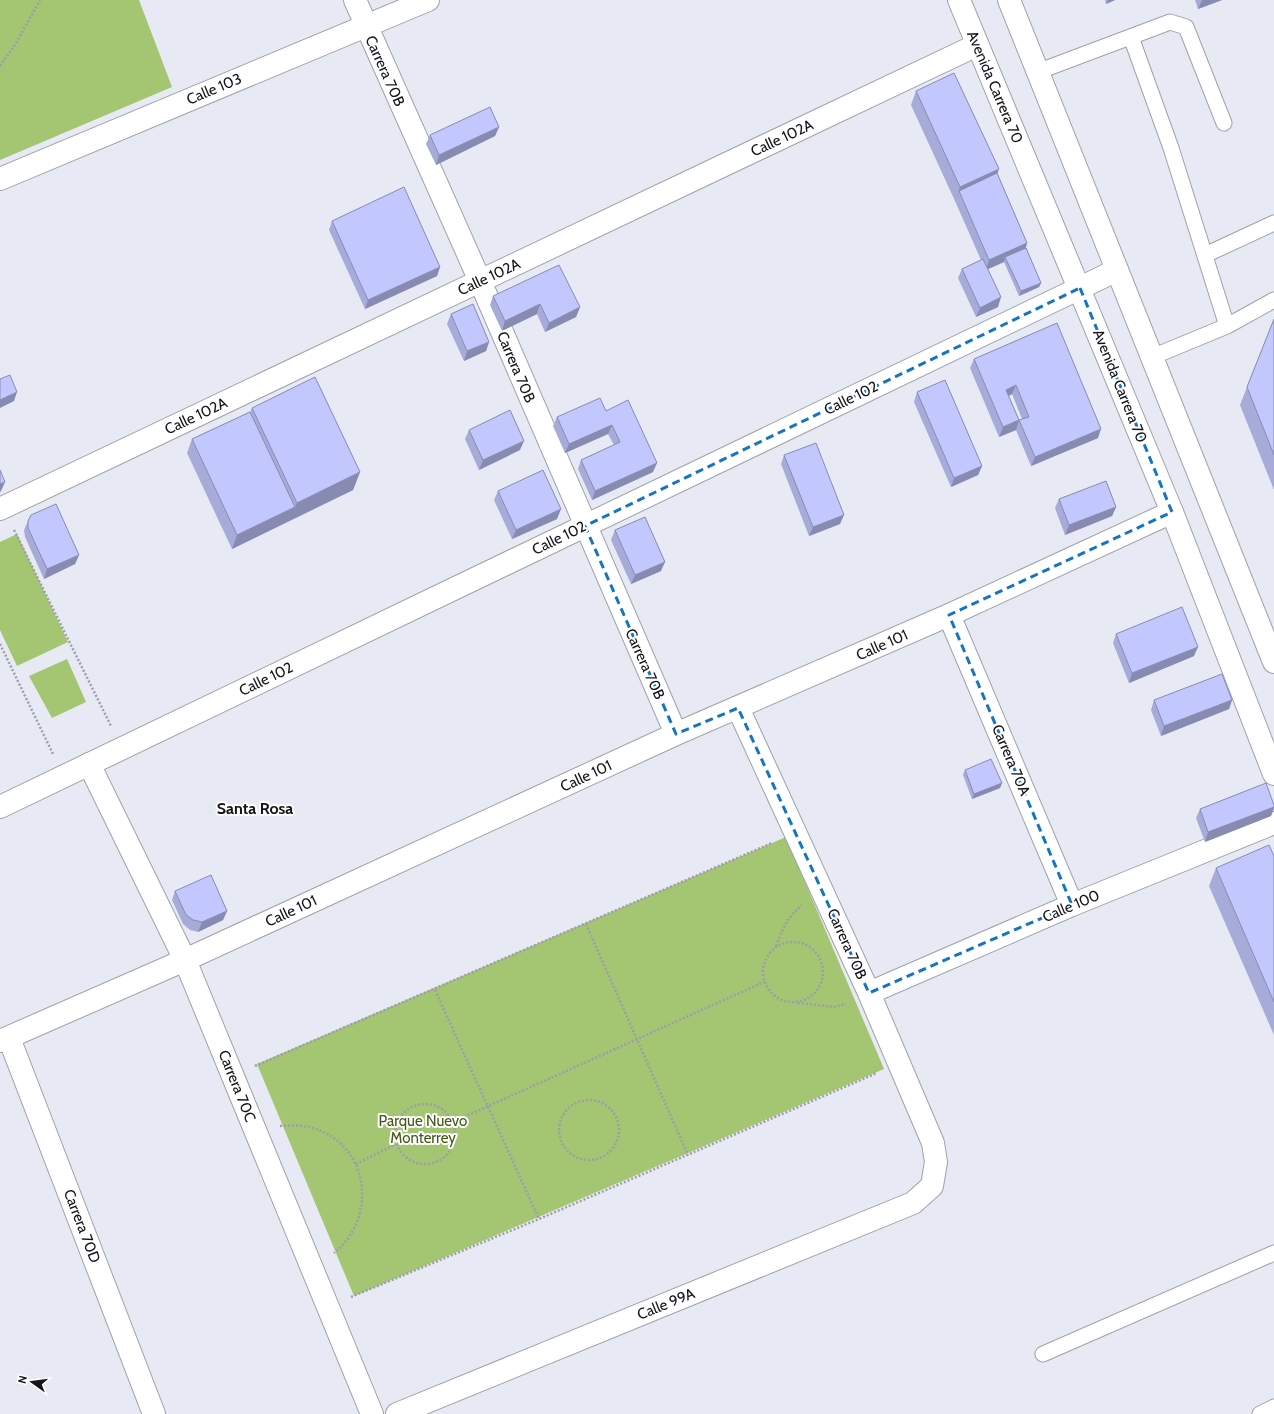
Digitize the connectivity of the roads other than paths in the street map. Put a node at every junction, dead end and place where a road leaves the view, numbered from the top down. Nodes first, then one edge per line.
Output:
1 (355, 0) edge
2 (428, 0) edge
3 (959, 0) edge
4 (1009, 0) edge
5 (365, 26) junction
6 (1131, 37) junction
7 (977, 45) junction
8 (1037, 72) junction
9 (1224, 123) dead end
10 (0, 179) edge
11 (1274, 223) edge
12 (1205, 255) junction
13 (1117, 270) junction
14 (480, 281) junction
15 (1080, 288) junction
16 (1274, 300) edge
17 (1227, 326) junction
18 (1152, 357) junction
19 (2, 508) edge
20 (1172, 512) junction
21 (585, 526) junction
22 (949, 615) junction
23 (1272, 653) edge
24 (738, 708) junction
25 (676, 734) junction
26 (89, 764) junction
27 (1274, 774) edge
28 (0, 806) edge
29 (1274, 823) edge
30 (1072, 905) junction
31 (185, 960) junction
32 (860, 997) junction
33 (4, 1039) edge
34 (932, 1186) joint
35 (1274, 1253) edge
36 (1043, 1354) dead end
37 (1274, 1407) edge
38 (154, 1414) edge
39 (372, 1414) edge
40 (397, 1414) edge
41 (1260, 1414) edge

1 - 5 street, Carrera 70B
2 - 5 street, Calle 103
3 - 7 street, Avenida Carrera 70
4 - 8 street
5 - 10 street, Calle 103
5 - 14 street, Carrera 70B
6 - 8 lane
6 - 9 lane
6 - 12 lane
7 - 14 street, Calle 102A
7 - 15 street, Avenida Carrera 70
8 - 13 street
11 - 12 lane
12 - 17 lane
13 - 15 street, Calle 102
13 - 18 street
14 - 19 street, Calle 102A
14 - 21 street, Carrera 70B
15 - 20 street, Avenida Carrera 70
15 - 21 street, Calle 102
16 - 17 lane
17 - 18 lane
18 - 23 street
20 - 22 street, Calle 101
20 - 27 street, Avenida Carrera 70
21 - 25 street, Carrera 70B
21 - 26 street, Calle 102
22 - 24 street, Calle 101
22 - 30 street, Carrera 70A
24 - 25 street, Calle 101
24 - 32 street, Carrera 70B
25 - 31 street, Calle 101
26 - 28 street, Calle 102
26 - 31 street, Carrera 70C
29 - 30 street, Calle 100
30 - 32 street, Calle 100
31 - 33 street, Calle 101
31 - 39 street, Carrera 70C
32 - 34 street, Carrera 70B
33 - 38 street, Carrera 70D
34 - 40 street, Calle 99A
35 - 36 lane
37 - 41 lane

